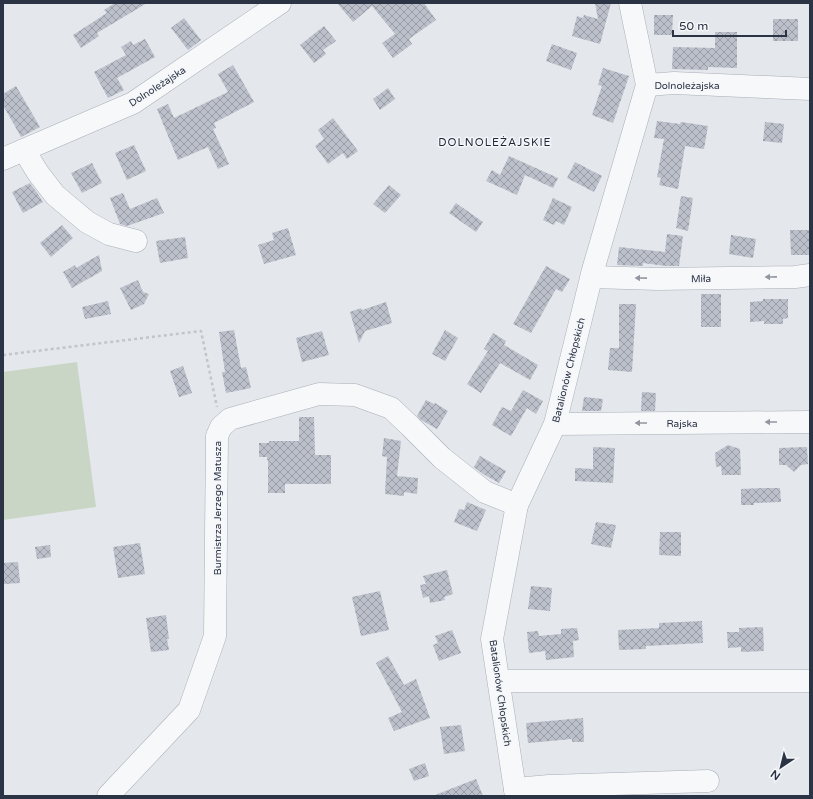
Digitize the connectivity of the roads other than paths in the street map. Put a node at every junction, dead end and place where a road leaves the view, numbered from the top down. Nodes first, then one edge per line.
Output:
1 (280, 3) edge
2 (630, 3) edge
3 (647, 85) junction
4 (810, 89) edge
5 (24, 150) junction
6 (3, 160) edge
7 (136, 242) dead end
8 (810, 275) edge
9 (592, 277) junction
10 (810, 422) edge
11 (555, 424) junction
12 (517, 505) junction
13 (499, 681) junction
14 (810, 682) edge
15 (708, 781) dead end
16 (516, 793) edge
17 (108, 796) edge

1 - 5 street, Dolnoleżajska
2 - 3 street, Dolnoleżajska
3 - 4 street, Dolnoleżajska
3 - 9 street, Batalionów Chłopskich
5 - 6 street, Dolnoleżajska
5 - 7 street
8 -> 9 street, Miła
9 - 11 street, Batalionów Chłopskich
10 -> 11 street, Rajska
11 - 12 street, Batalionów Chłopskich
12 - 13 street, Batalionów Chłopskich
12 - 17 street, Burmistrza Jerzego Matusza
13 - 14 street
13 - 16 street, Batalionów Chłopskich
15 - 16 street

